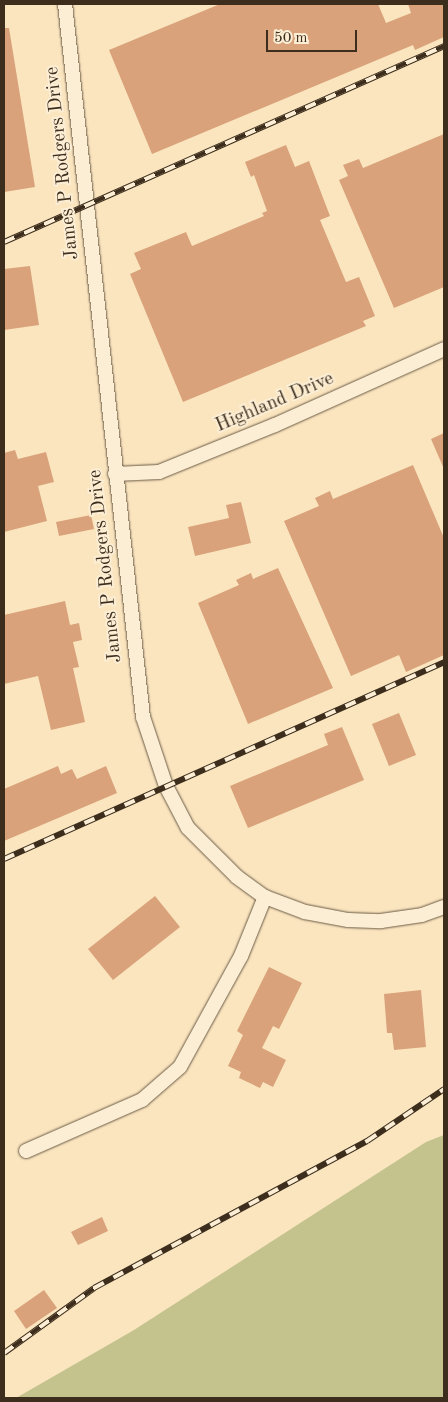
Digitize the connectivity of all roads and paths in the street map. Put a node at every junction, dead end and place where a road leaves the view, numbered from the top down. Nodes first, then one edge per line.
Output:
1 (65, 4) edge
2 (444, 349) edge
3 (115, 474) junction
4 (265, 897) junction
5 (444, 907) edge
6 (26, 1151) dead end

1 - 3 street, James P Rodgers Drive
2 - 3 street, Highland Drive
3 - 4 street, James P Rodgers Drive
4 - 5 street, James P Rodgers Drive
4 - 6 street

